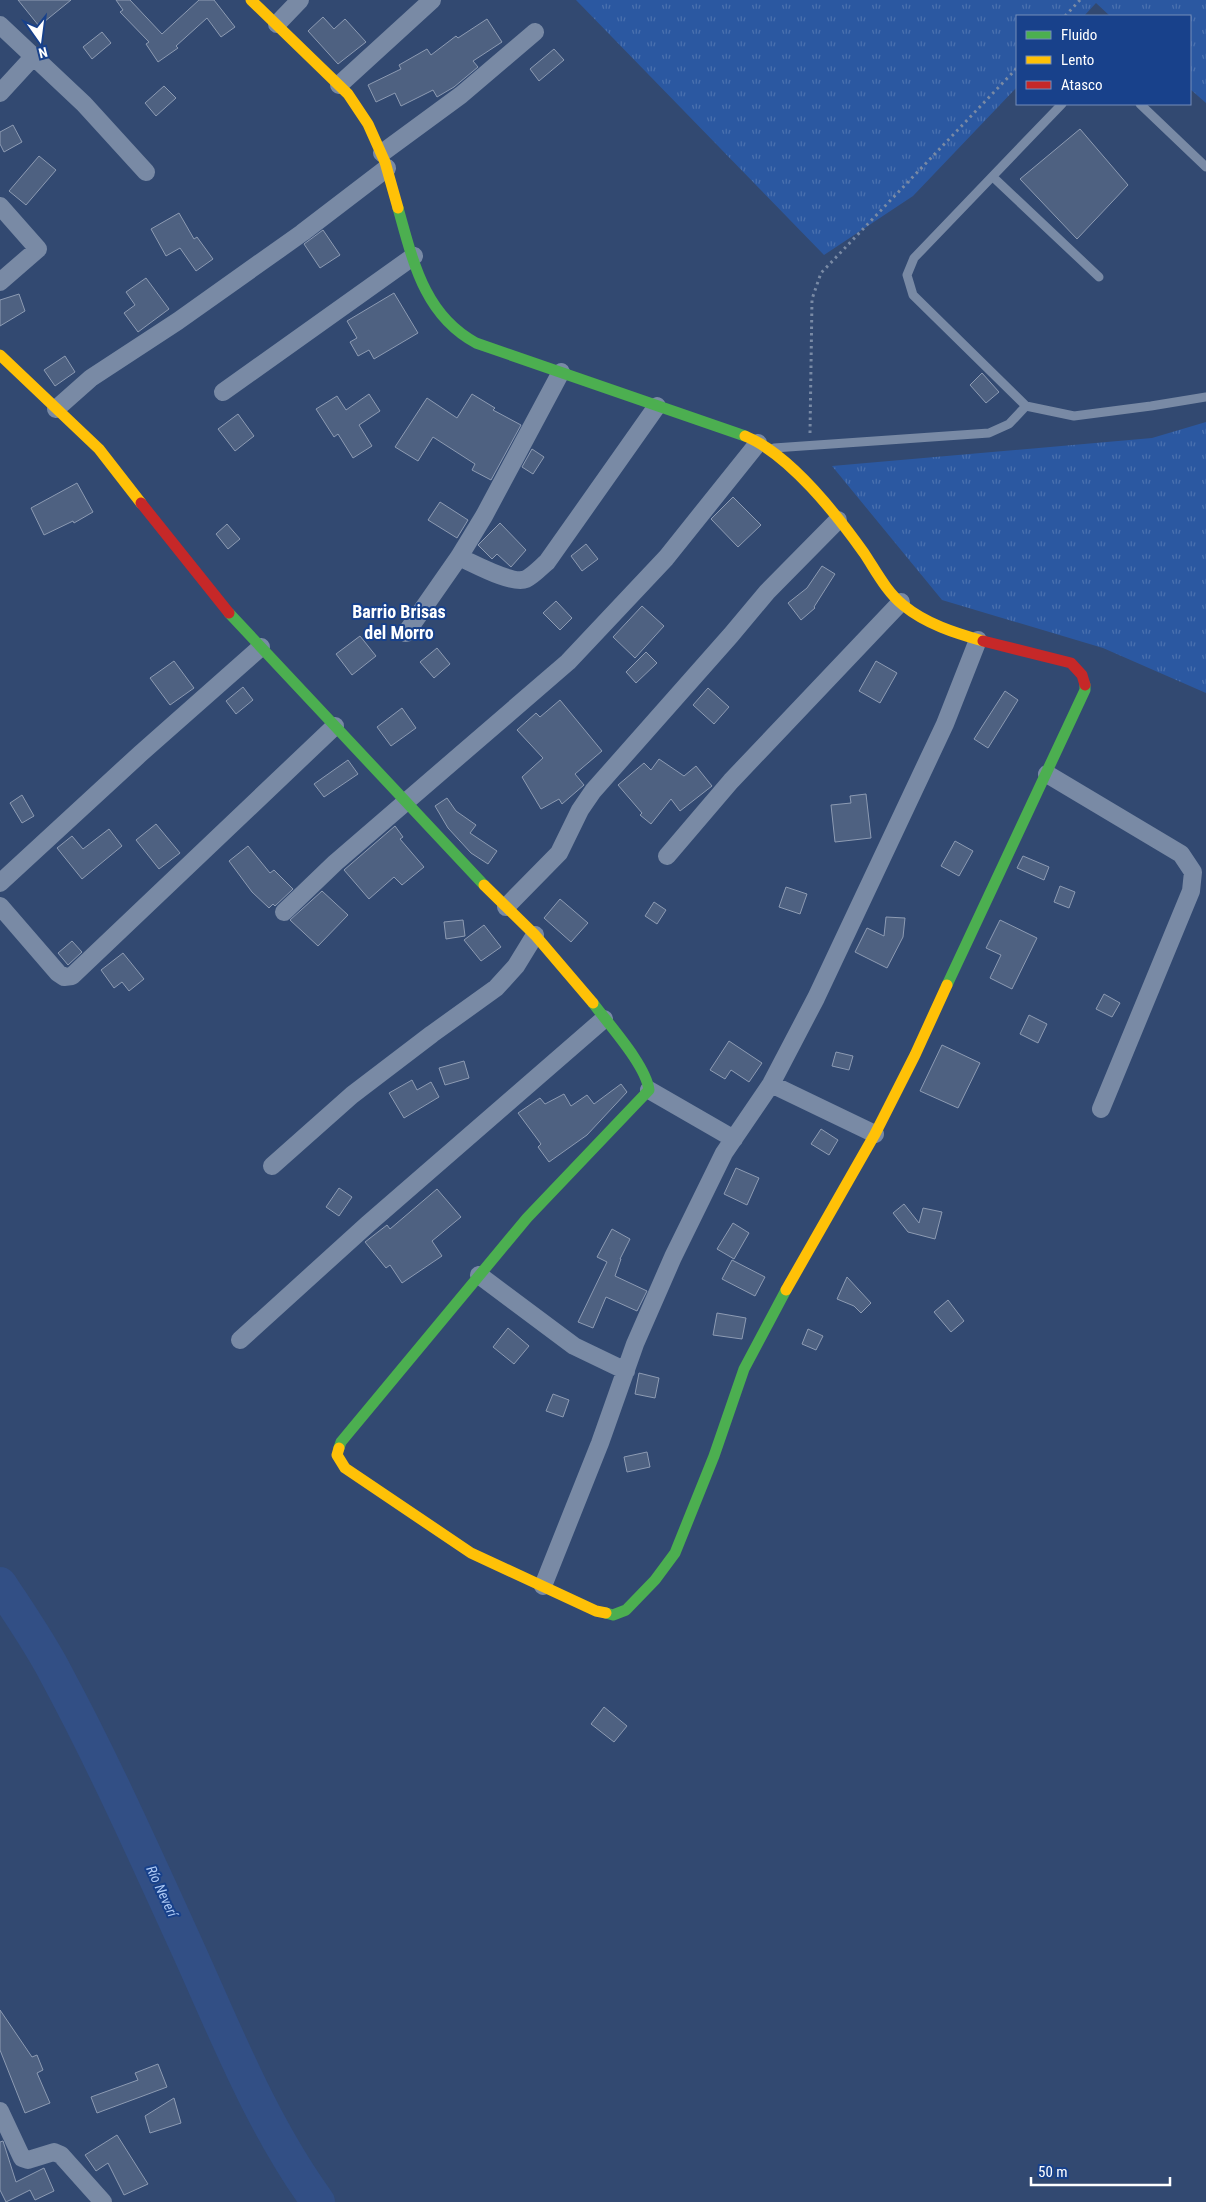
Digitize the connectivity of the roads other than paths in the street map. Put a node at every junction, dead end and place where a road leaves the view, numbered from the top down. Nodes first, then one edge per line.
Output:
1 (251, 0) edge
2 (300, 0) edge
3 (432, 0) edge
4 (277, 24) junction
5 (0, 25) edge
6 (535, 32) dead end
7 (34, 56) junction
8 (339, 85) junction
9 (0, 93) edge
10 (1061, 105) edge
11 (1141, 105) edge
12 (385, 161) junction
13 (1206, 167) edge
14 (146, 172) dead end
15 (993, 177) junction
16 (0, 206) edge
17 (414, 256) junction
18 (1099, 277) dead end
19 (0, 282) edge
20 (0, 355) edge
21 (561, 372) junction
22 (223, 392) dead end
23 (1206, 397) edge
24 (657, 406) junction
25 (1026, 406) junction
26 (56, 409) junction
27 (763, 445) junction
28 (838, 520) junction
29 (459, 557) junction
30 (901, 602) junction
31 (406, 633) dead end
32 (978, 640) junction
33 (261, 647) junction
34 (335, 726) junction
35 (1047, 774) junction
36 (406, 803) junction
37 (667, 856) dead end
38 (0, 883) edge
39 (0, 906) edge
40 (506, 907) junction
41 (284, 912) dead end
42 (535, 936) junction
43 (604, 1019) junction
44 (772, 1084) junction
45 (649, 1090) junction
46 (1101, 1109) dead end
47 (874, 1134) junction
48 (734, 1139) junction
49 (272, 1166) dead end
50 (479, 1275) junction
51 (240, 1340) dead end
52 (626, 1371) junction
53 (542, 1586) junction
54 (0, 2111) edge
55 (103, 2202) edge

1 - 4 street
2 - 4 street
3 - 8 street
4 - 8 street
5 - 7 street
6 - 12 street
7 - 9 street
7 - 14 street
8 - 12 street
10 - 15 lane
11 - 13 lane
12 - 17 street
12 - 26 street
15 - 18 lane
15 - 25 lane
16 - 19 street
17 - 21 street
17 - 22 street
20 - 26 street
21 - 24 street
21 - 29 street
23 - 25 lane
24 - 27 street
24 - 29 street
25 - 27 lane
26 - 33 street
27 - 28 street
27 - 36 street
28 - 30 street
28 - 40 street
29 - 31 street
30 - 32 street
30 - 37 street
32 - 35 street
32 - 44 street
33 - 34 street
33 - 38 street
34 - 36 street
34 - 39 street
35 - 46 street
35 - 47 street
36 - 40 street
36 - 41 street
40 - 42 street
42 - 43 street
42 - 49 street
43 - 45 street
43 - 51 street
44 - 47 street
44 - 48 street
45 - 48 street
45 - 50 street
47 - 53 street
48 - 52 street
50 - 52 street
50 - 53 street
52 - 53 street
54 - 55 street

